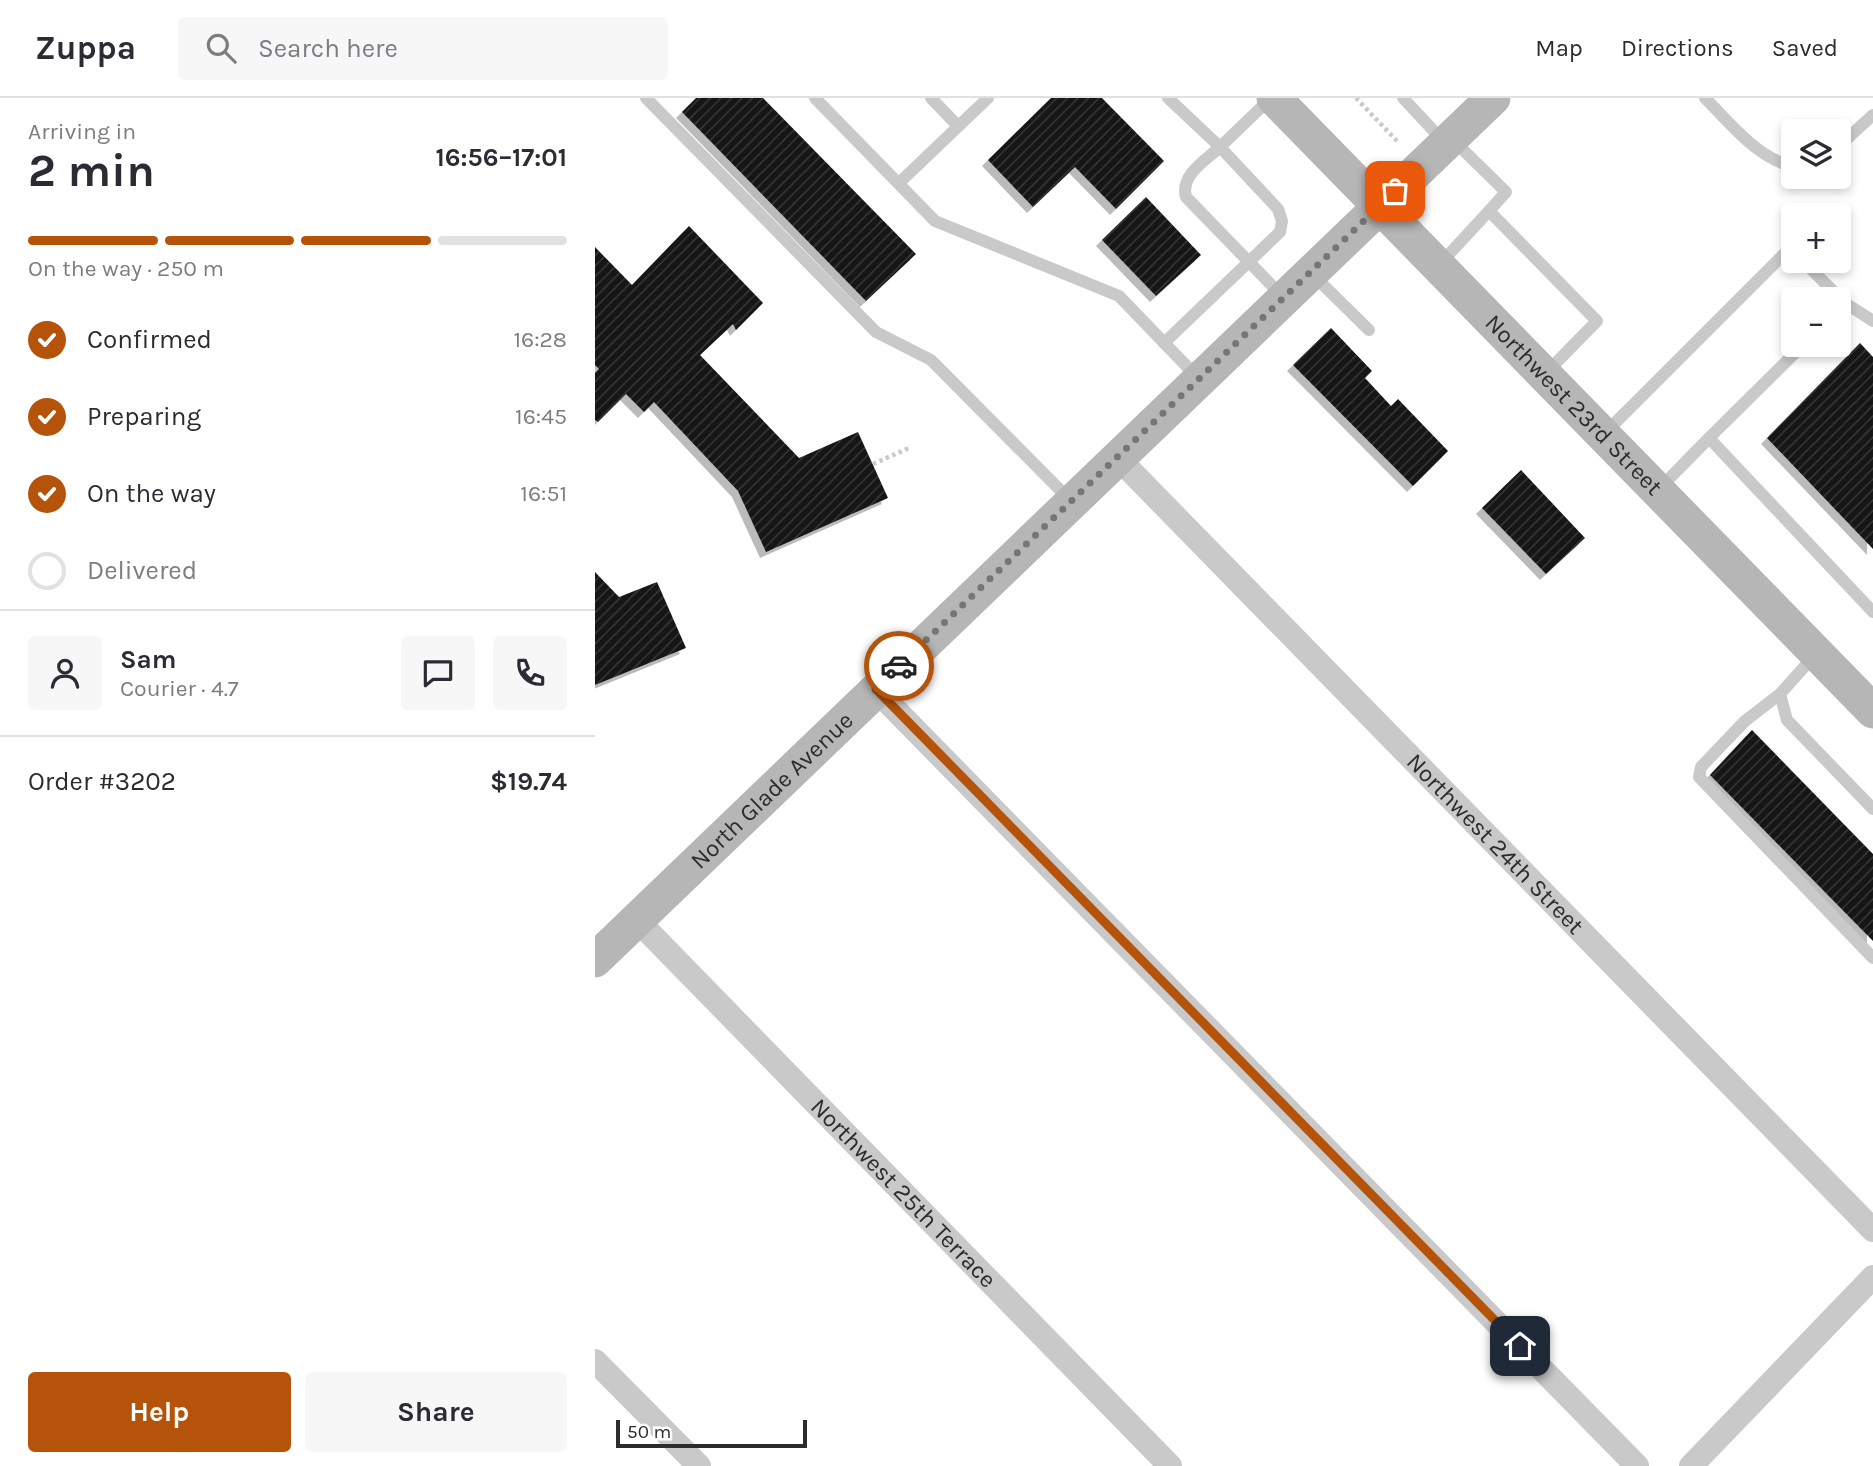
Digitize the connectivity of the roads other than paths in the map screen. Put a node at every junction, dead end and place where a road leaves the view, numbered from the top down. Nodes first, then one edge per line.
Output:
1 (646, 98) edge
2 (815, 98) edge
3 (931, 98) edge
4 (988, 98) edge
5 (1168, 98) edge
6 (1272, 98) edge
7 (1403, 98) edge
8 (1493, 98) edge
9 (1705, 98) edge
10 (1873, 115) edge
11 (958, 126) junction
12 (1851, 135) edge
13 (1448, 141) junction
14 (1220, 147) junction
15 (1781, 163) edge
16 (899, 183) junction
17 (1378, 207) junction
18 (1489, 211) junction
19 (1781, 257) edge
20 (1248, 261) junction
21 (1438, 267) junction
22 (1310, 272) junction
23 (1813, 273) edge
24 (1826, 287) edge
25 (1283, 298) junction
26 (1851, 310) edge
27 (1873, 321) edge
28 (1369, 330) dead end
29 (1164, 343) junction
30 (1791, 357) edge
31 (1544, 375) junction
32 (1199, 379) junction
33 (1603, 435) junction
34 (1709, 438) junction
35 (1117, 457) junction
36 (1657, 490) junction
37 (1071, 502) junction
38 (1873, 612) edge
39 (1817, 653) junction
40 (876, 689) junction
41 (1780, 694) junction
42 (1873, 711) edge
43 (1873, 809) edge
44 (636, 919) junction
45 (1873, 958) edge
46 (595, 960) edge
47 (1873, 1230) edge
48 (1873, 1277) edge
49 (595, 1361) edge
50 (699, 1466) edge
51 (1170, 1466) edge
52 (1637, 1466) edge
53 (1691, 1466) edge

1 - 37 lane
2 - 16 lane
3 - 11 lane
4 - 11 lane
5 - 14 lane
6 - 14 lane
6 - 17 street, Northwest 23rd Street
7 - 13 lane
8 - 13 street, North Glade Avenue
9 - 15 lane
10 - 12 lane
11 - 16 lane
13 - 17 street, North Glade Avenue
13 - 18 lane
14 - 20 lane
14 - 20 lane
16 - 29 lane
17 - 21 street, Northwest 23rd Street
17 - 22 street, North Glade Avenue
18 - 21 lane
18 - 31 lane
19 - 33 lane
20 - 25 lane
20 - 29 lane
21 - 31 street, Northwest 23rd Street
22 - 25 street, North Glade Avenue
22 - 28 lane
23 - 24 lane
25 - 32 street, North Glade Avenue
26 - 27 lane
29 - 32 lane
30 - 34 lane
31 - 33 street, Northwest 23rd Street
32 - 35 street, North Glade Avenue
33 - 36 street, Northwest 23rd Street
34 - 36 lane
34 - 38 lane
35 - 37 street, North Glade Avenue
35 - 47 street, Northwest 24th Street
36 - 39 street, Northwest 23rd Street
37 - 40 street, North Glade Avenue
39 - 41 lane
39 - 42 street, Northwest 23rd Street
40 - 44 street, North Glade Avenue
40 - 52 street
41 - 43 lane
41 - 45 lane
44 - 46 street, North Glade Avenue
44 - 51 street, Northwest 25th Terrace
48 - 53 street
49 - 50 street

